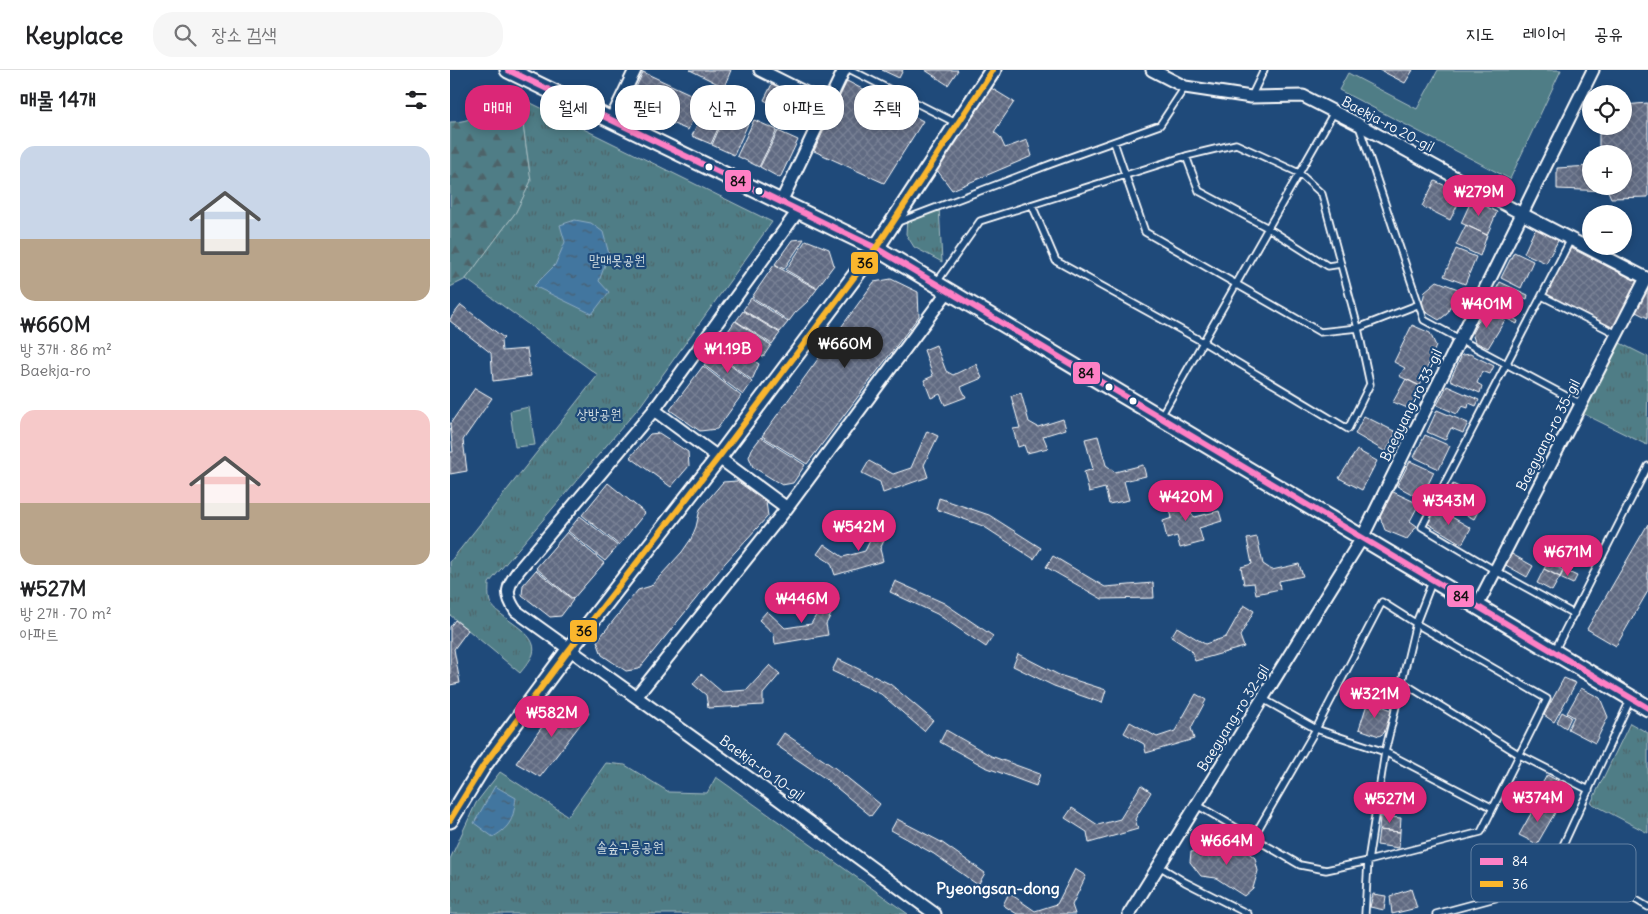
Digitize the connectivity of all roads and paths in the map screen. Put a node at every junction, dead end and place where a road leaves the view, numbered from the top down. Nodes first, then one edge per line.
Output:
1 (508, 70) edge
2 (635, 70) edge
3 (760, 70) edge
4 (844, 70) edge
5 (851, 70) edge
6 (993, 70) edge
7 (1152, 70) edge
8 (1264, 70) edge
9 (1592, 70) edge
10 (790, 85) edge
11 (837, 85) edge
12 (1185, 87) junction
13 (1251, 96) junction
14 (1334, 112) junction
15 (611, 120) junction
16 (958, 124) junction
17 (1358, 124) junction
18 (816, 130) edge
19 (1114, 142) junction
20 (1186, 156) junction
21 (1299, 172) junction
22 (1125, 175) junction
23 (781, 202) junction
24 (1032, 205) junction
25 (798, 211) junction
26 (1522, 214) junction
27 (891, 224) junction
28 (1268, 228) junction
29 (1571, 239) junction
30 (876, 248) junction
31 (1341, 264) junction
32 (1647, 278) edge
33 (1236, 284) junction
34 (942, 287) junction
35 (1542, 296) junction
36 (1418, 305) junction
37 (1358, 328) junction
38 (1618, 334) junction
39 (1460, 340) junction
40 (1203, 342) junction
41 (1506, 364) junction
42 (1581, 404) junction
43 (654, 410) junction
44 (1160, 418) junction
45 (718, 457) junction
46 (1648, 466) edge
47 (787, 508) junction
48 (1362, 538) junction
49 (1496, 571) junction
50 (1433, 580) junction
51 (1477, 606) junction
52 (1574, 614) junction
53 (1416, 623) junction
54 (569, 650) junction
55 (1554, 652) junction
56 (1402, 682) junction
57 (636, 697) junction
58 (1631, 698) junction
59 (1263, 699) junction
60 (1648, 708) edge
61 (1316, 729) junction
62 (1385, 752) junction
63 (1520, 755) junction
64 (1589, 790) junction
65 (1197, 805) junction
66 (1494, 808) junction
67 (450, 820) edge
68 (1253, 838) junction
69 (1564, 844) edge
70 (1368, 861) junction
71 (1159, 866) junction
72 (1636, 900) edge
73 (1481, 902) edge
74 (1648, 907) edge
75 (935, 914) edge
76 (1129, 914) edge
77 (1248, 914) edge
78 (1365, 914) edge
79 (1436, 914) edge

1 - 15 street
2 - 15 street
3 - 10 street
4 - 11 street
5 - 16 lane
6 - 16 street
7 - 12 street, Baekja-ro 20-gil
8 - 13 lane
9 - 26 street, Baegyang-ro 33-gil
12 - 13 street, Baekja-ro 20-gil
12 - 19 lane
13 - 14 street, Baekja-ro 20-gil
14 - 17 street, Baekja-ro 20-gil
14 - 21 lane
15 - 23 street
16 - 27 street
17 - 26 street, Baekja-ro 20-gil
17 - 36 lane
18 - 23 street
19 - 22 lane
19 - 27 lane
20 - 21 lane
20 - 22 lane
20 - 28 lane
21 - 28 lane
21 - 31 lane
22 - 24 lane
22 - 33 lane
23 - 25 street
24 - 34 lane
24 - 40 lane
25 - 30 street
25 - 43 street, Baekja-ro 10-gil
26 - 29 street, Baekja-ro 20-gil
26 - 39 street, Baegyang-ro 33-gil
27 - 30 street
28 - 31 lane
28 - 33 lane
29 - 32 street, Baekja-ro 20-gil
29 - 35 lane
30 - 34 street
30 - 45 street
31 - 37 lane
32 - 38 street, Baegyang-ro 35-gil
33 - 37 lane
33 - 40 lane
34 - 44 street
34 - 47 street
35 - 38 lane
35 - 41 lane
36 - 37 lane
36 - 39 lane
37 - 40 lane
38 - 42 street, Baegyang-ro 35-gil
39 - 41 lane
39 - 48 street, Baegyang-ro 33-gil
40 - 44 lane
41 - 42 lane
41 - 49 lane
42 - 49 street, Baegyang-ro 35-gil
43 - 45 street
43 - 54 street, Baekja-ro 10-gil
44 - 48 street
45 - 47 street
45 - 54 street
46 - 52 lane
47 - 57 street
48 - 50 street
48 - 59 street, Baegyang-ro 32-gil
49 - 51 street, Baegyang-ro 35-gil
49 - 52 lane
50 - 51 street
50 - 53 lane
51 - 55 street
52 - 55 lane
53 - 56 lane
53 - 61 lane
53 - 63 lane
54 - 57 street, Baekja-ro 10-gil
54 - 67 street
55 - 58 street
56 - 62 lane
56 - 63 lane
57 - 75 street, Baekja-ro 10-gil
58 - 60 street
58 - 64 lane
59 - 61 lane
59 - 65 street, Baegyang-ro 32-gil
61 - 62 lane
61 - 68 lane
62 - 66 lane
62 - 70 lane
63 - 64 lane
63 - 66 lane
64 - 69 lane
65 - 68 lane
65 - 71 street, Baegyang-ro 32-gil
66 - 70 lane
68 - 70 lane
70 - 78 lane
71 - 76 street, Baegyang-ro 32-gil
71 - 77 lane
72 - 74 lane
73 - 79 lane

